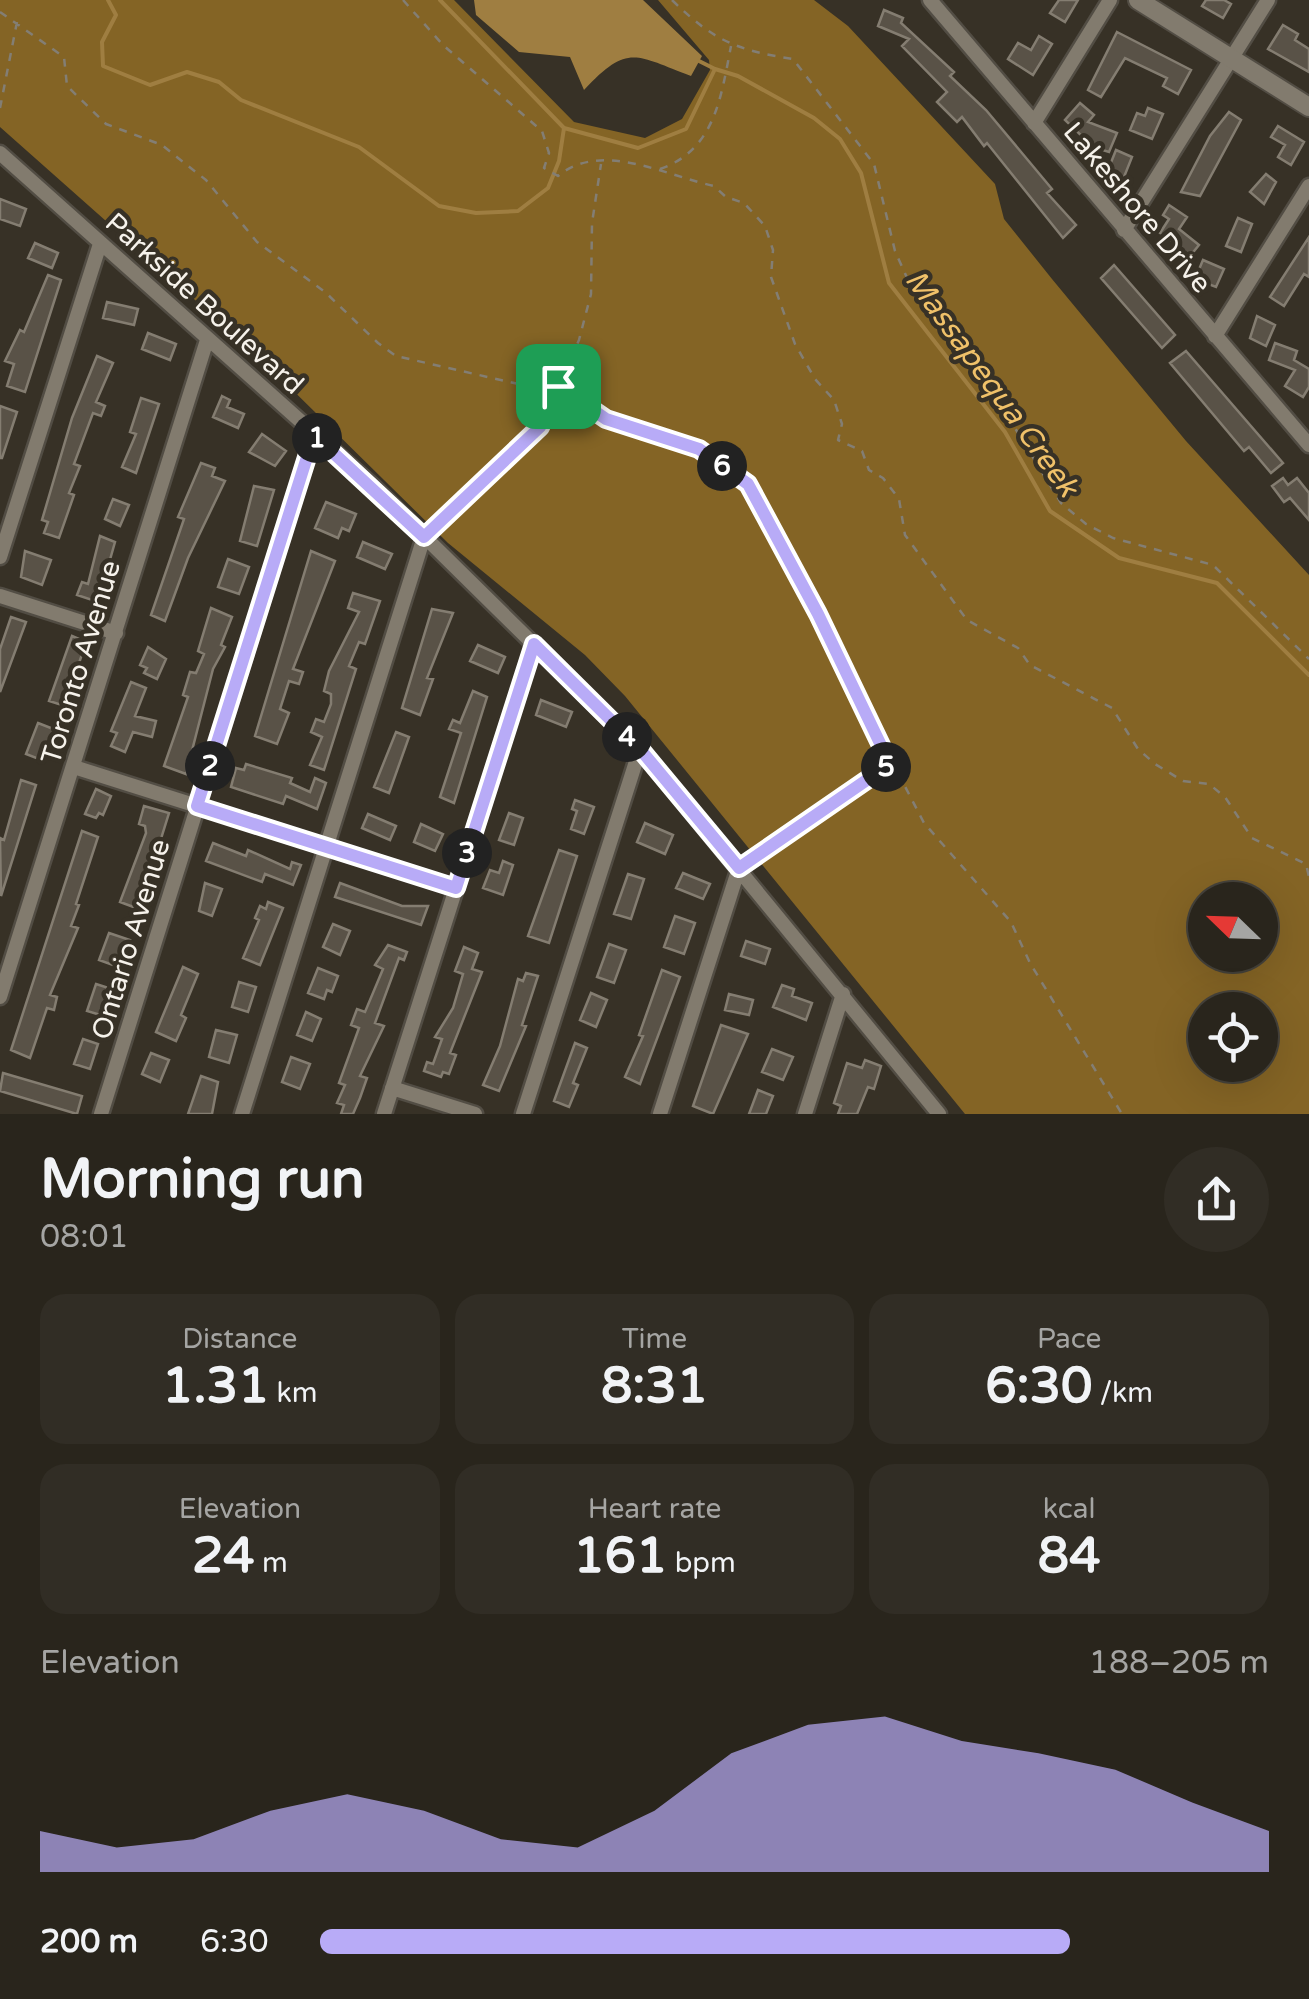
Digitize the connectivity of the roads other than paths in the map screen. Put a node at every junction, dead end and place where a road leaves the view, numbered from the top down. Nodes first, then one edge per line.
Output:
1 (930, 0) edge
2 (952, 0) edge
3 (1110, 0) edge
4 (1138, 0) edge
5 (1268, 0) edge
6 (942, 15) junction
7 (1232, 58) junction
8 (1309, 107) edge
9 (1034, 124) junction
10 (0, 152) edge
11 (1309, 186) edge
12 (1124, 230) junction
13 (100, 244) junction
14 (1214, 336) junction
15 (207, 340) junction
16 (314, 435) junction
17 (1308, 441) edge
18 (424, 537) junction
19 (0, 557) edge
20 (0, 596) edge
21 (116, 633) junction
22 (534, 644) junction
23 (640, 749) junction
24 (74, 767) junction
25 (197, 806) junction
26 (326, 847) junction
27 (739, 868) junction
28 (456, 888) junction
29 (5, 963) edge
30 (843, 994) junction
31 (0, 997) edge
32 (392, 1088) junction
33 (100, 1114) edge
34 (242, 1114) edge
35 (384, 1114) edge
36 (475, 1114) edge
37 (522, 1114) edge
38 (660, 1114) edge
39 (805, 1114) edge
40 (939, 1114) edge

1 - 6 street, Lakeshore Drive
2 - 6 street
3 - 9 street
4 - 7 street
5 - 7 street
6 - 9 street, Lakeshore Drive
7 - 8 street
7 - 12 street
9 - 12 street, Lakeshore Drive
10 - 13 street, Parkside Boulevard
11 - 14 street
12 - 14 street, Lakeshore Drive
13 - 15 street, Parkside Boulevard
13 - 19 street
14 - 17 street, Lakeshore Drive
15 - 16 street, Parkside Boulevard
15 - 21 street, Toronto Avenue
16 - 18 street, Parkside Boulevard
16 - 25 street, Ontario Avenue
18 - 22 street, Parkside Boulevard
18 - 26 street
20 - 21 street
21 - 24 street, Toronto Avenue
22 - 23 street, Parkside Boulevard
22 - 28 street
23 - 27 street, Parkside Boulevard
23 - 37 street
24 - 25 street
24 - 29 street, Toronto Avenue
25 - 26 street
25 - 33 street, Ontario Avenue
26 - 28 street
26 - 34 street
27 - 30 street, Parkside Boulevard
27 - 38 street
28 - 32 street
29 - 31 street, Toronto Avenue
30 - 39 street
30 - 40 street, Parkside Boulevard
32 - 35 street
32 - 36 street

